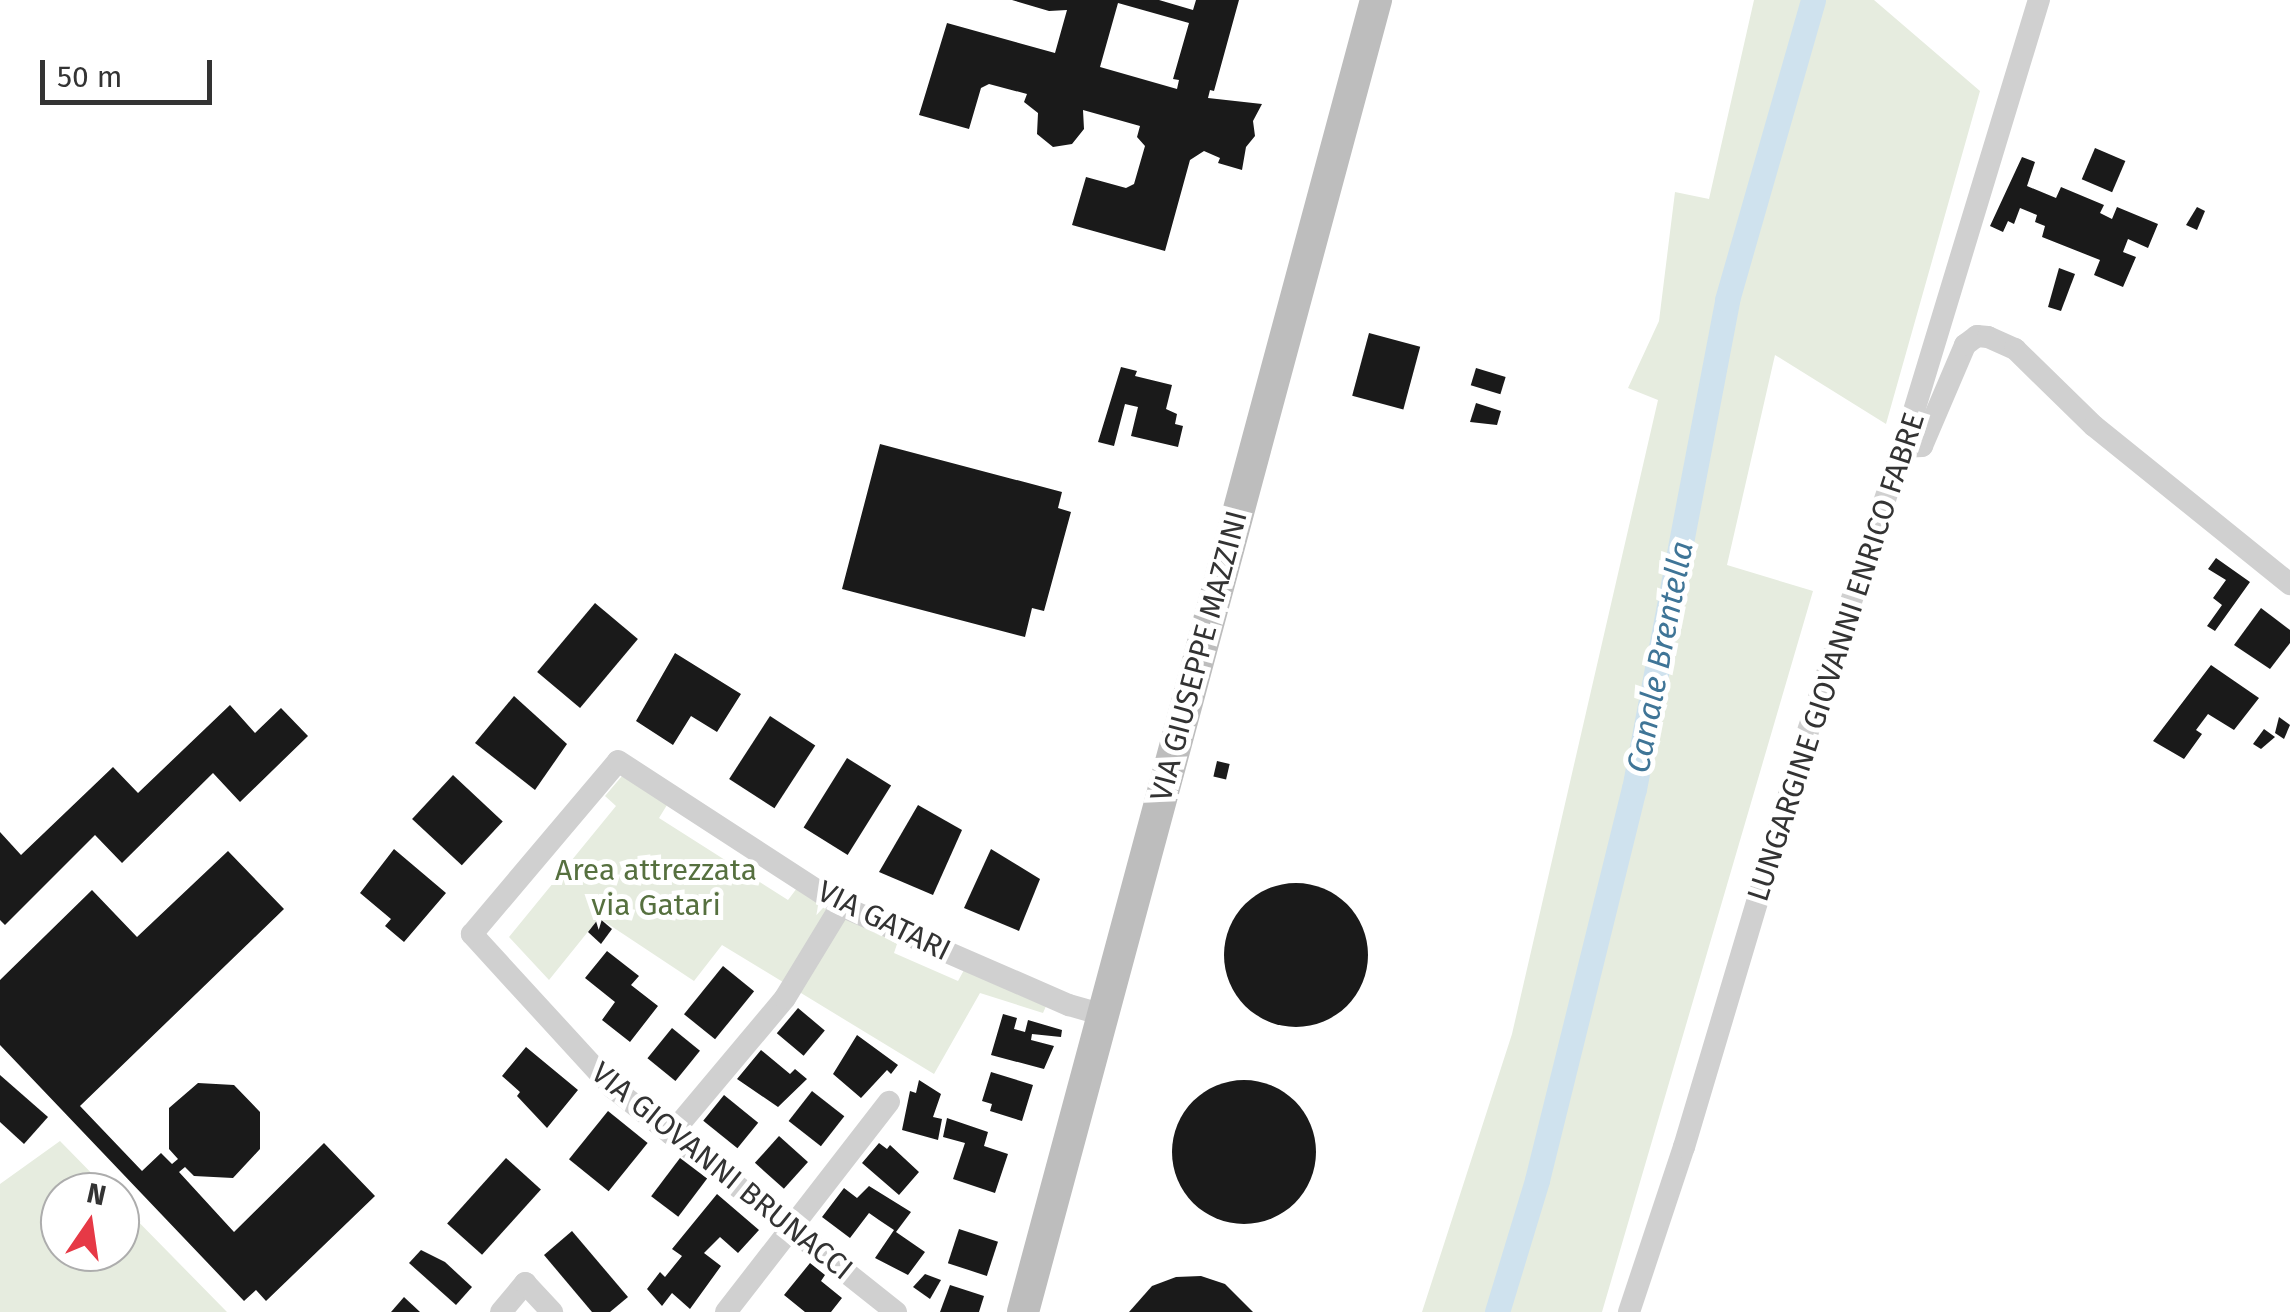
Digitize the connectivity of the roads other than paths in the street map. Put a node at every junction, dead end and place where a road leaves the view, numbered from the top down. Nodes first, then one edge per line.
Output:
1 (1376, 0) edge
2 (2039, 0) edge
3 (1902, 447) junction
4 (2290, 584) edge
5 (836, 914) junction
6 (472, 934) joint
7 (1103, 1014) junction
8 (889, 1102) dead end
9 (671, 1134) junction
10 (791, 1232) junction
11 (501, 1312) edge
12 (552, 1312) edge
13 (726, 1312) edge
14 (896, 1312) edge
15 (1023, 1312) edge
16 (1628, 1312) edge

1 - 7 main road, VIA GIUSEPPE MAZZINI
2 - 3 street, LUNGARGINE GIOVANNI ENRICO FABRE
3 - 4 street
3 - 16 street, LUNGARGINE GIOVANNI ENRICO FABRE
5 - 6 street, VIA GATARI
5 - 7 street, VIA GATARI
5 - 9 street
6 - 9 street, VIA GIOVANNI BRUNACCI
7 - 15 main road, VIA GIUSEPPE MAZZINI
8 - 10 street
9 - 10 street, VIA GIOVANNI BRUNACCI
10 - 13 street
10 - 14 street, VIA GIOVANNI BRUNACCI
11 - 12 street

